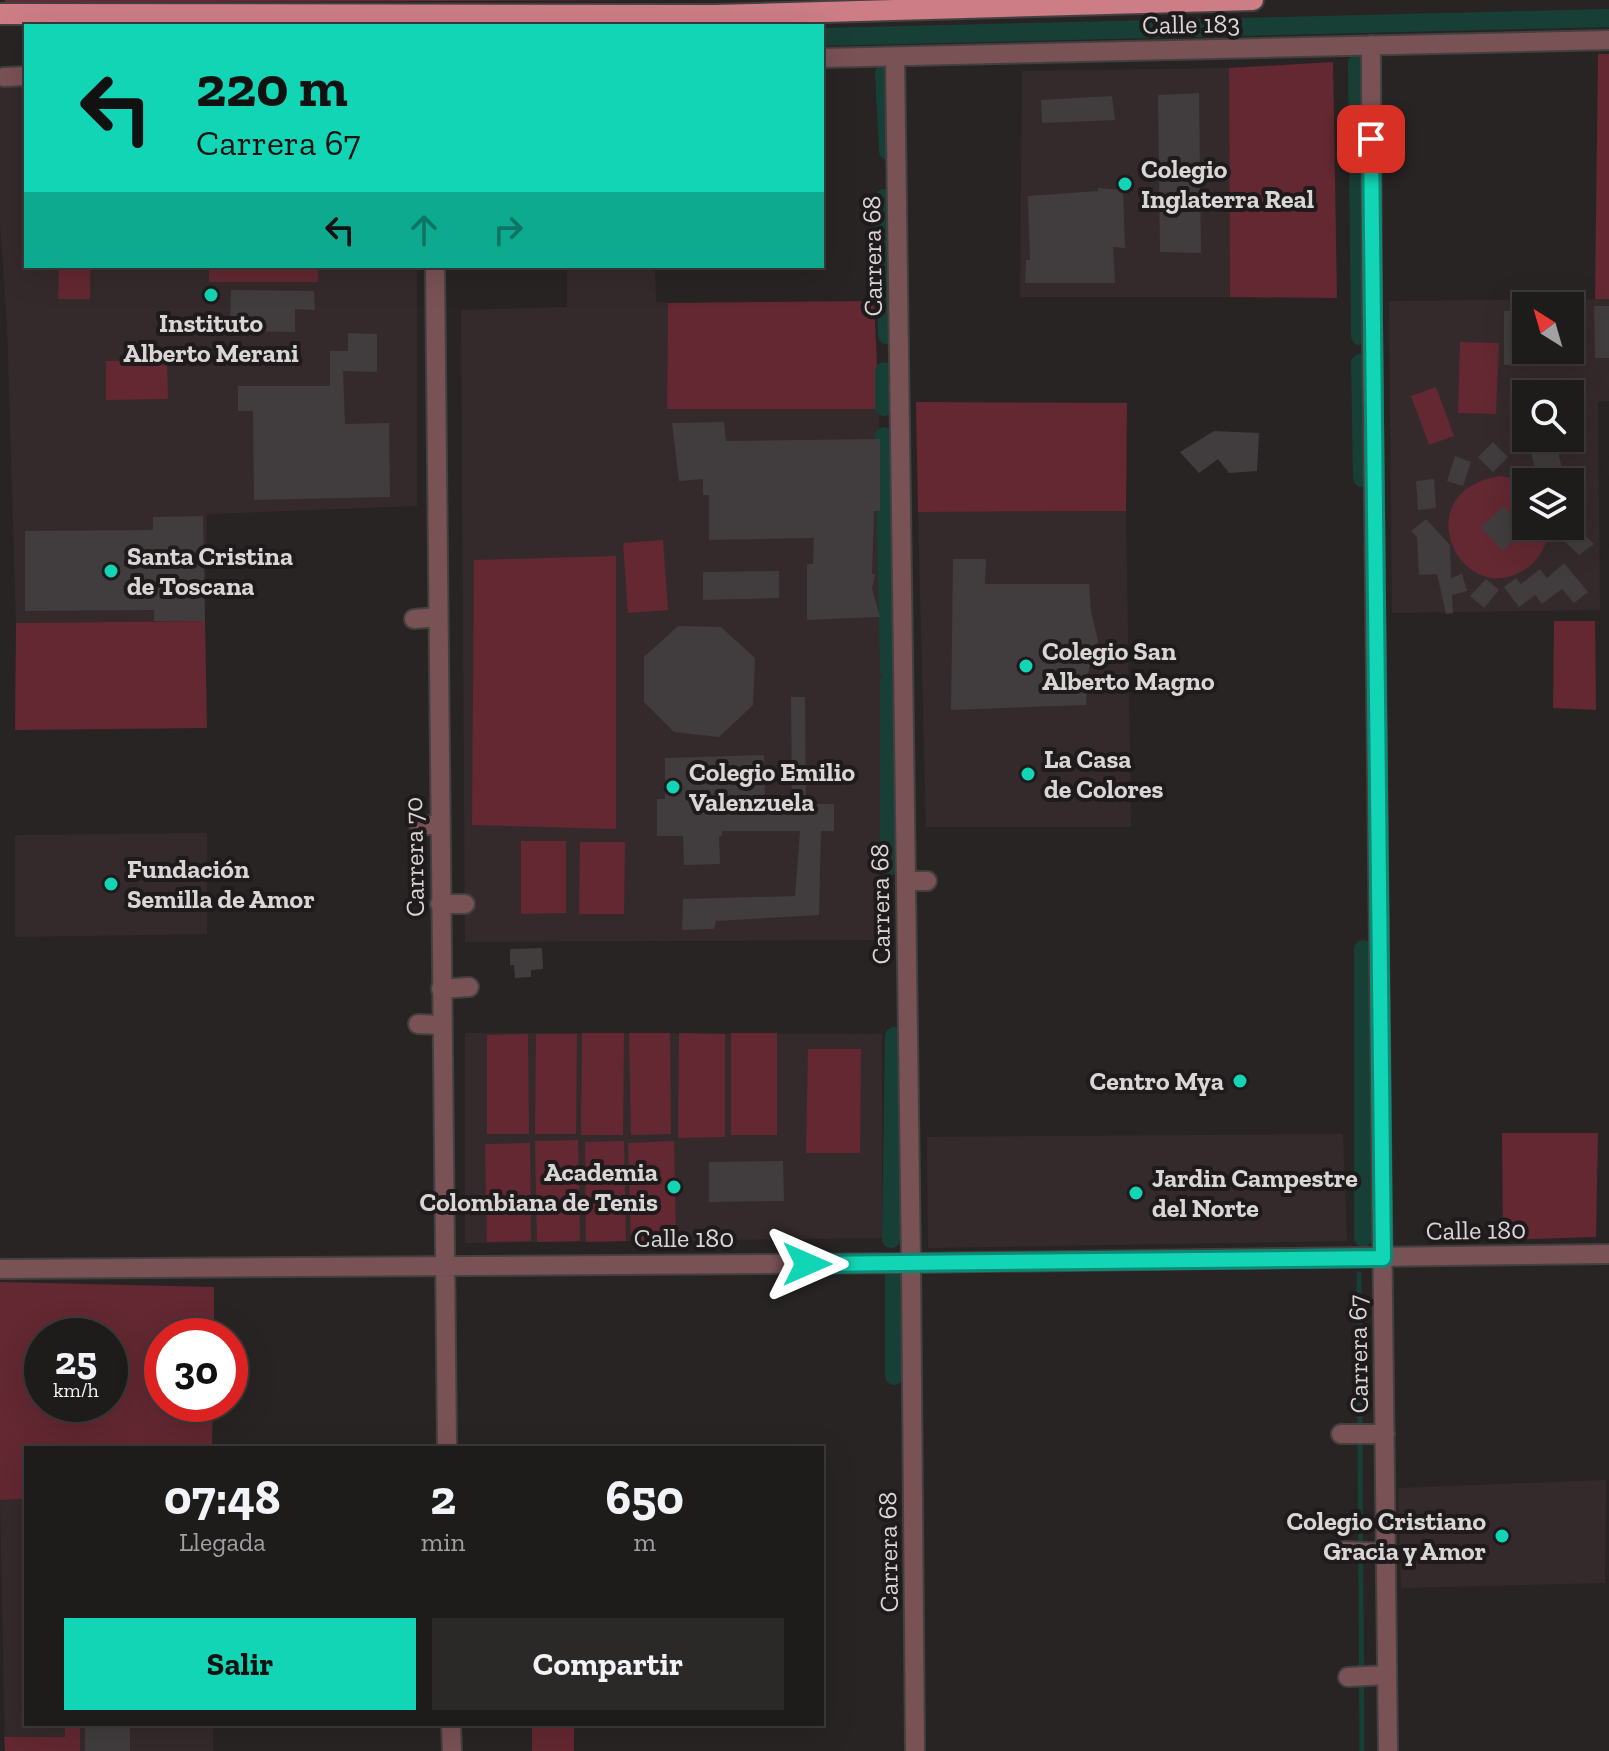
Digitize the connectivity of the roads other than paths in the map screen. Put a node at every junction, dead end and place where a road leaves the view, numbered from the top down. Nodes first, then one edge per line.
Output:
1 (1253, 0) edge
2 (0, 14) edge
3 (1609, 40) edge
4 (1371, 45) junction
5 (895, 57) junction
6 (824, 58) edge
7 (24, 76) edge
8 (4, 77) dead end
9 (435, 268) edge
10 (438, 617) junction
11 (414, 619) dead end
12 (419, 825) dead end
13 (440, 825) junction
14 (906, 881) junction
15 (927, 881) dead end
16 (440, 904) junction
17 (465, 904) dead end
18 (469, 987) dead end
19 (441, 989) junction
20 (418, 1024) dead end
21 (442, 1025) junction
22 (1609, 1254) edge
23 (1383, 1258) junction
24 (911, 1263) junction
25 (443, 1266) junction
26 (0, 1269) edge
27 (1341, 1434) dead end
28 (1381, 1434) junction
29 (447, 1446) edge
30 (1344, 1551) dead end
31 (1386, 1553) junction
32 (1387, 1675) junction
33 (1348, 1677) dead end
34 (451, 1726) edge
35 (452, 1751) edge
36 (915, 1751) edge
37 (1388, 1751) edge

1 - 2 main road
3 - 4 street, Calle 183
4 - 5 street, Calle 183
4 - 23 street, Carrera 67
5 - 6 street, Calle 183
5 - 14 street, Carrera 68
7 - 8 street
9 - 10 street, Carrera 70
10 - 11 street
10 - 13 street, Carrera 70
12 - 13 street
13 - 16 street, Carrera 70
14 - 15 street
14 - 24 street, Carrera 68
16 - 17 street
16 - 19 street, Carrera 70
18 - 19 street
19 - 21 street, Carrera 70
20 - 21 street
21 - 25 street, Carrera 70
22 - 23 street, Calle 180
23 - 24 street, Calle 180
23 - 28 street, Carrera 67
24 - 25 street, Calle 180
24 - 36 street, Carrera 68
25 - 26 street, Calle 180
25 - 29 street, Carrera 70
27 - 28 street
28 - 31 street, Carrera 67
30 - 31 street
31 - 32 street, Carrera 67
32 - 33 street
32 - 37 street, Carrera 67
34 - 35 street

